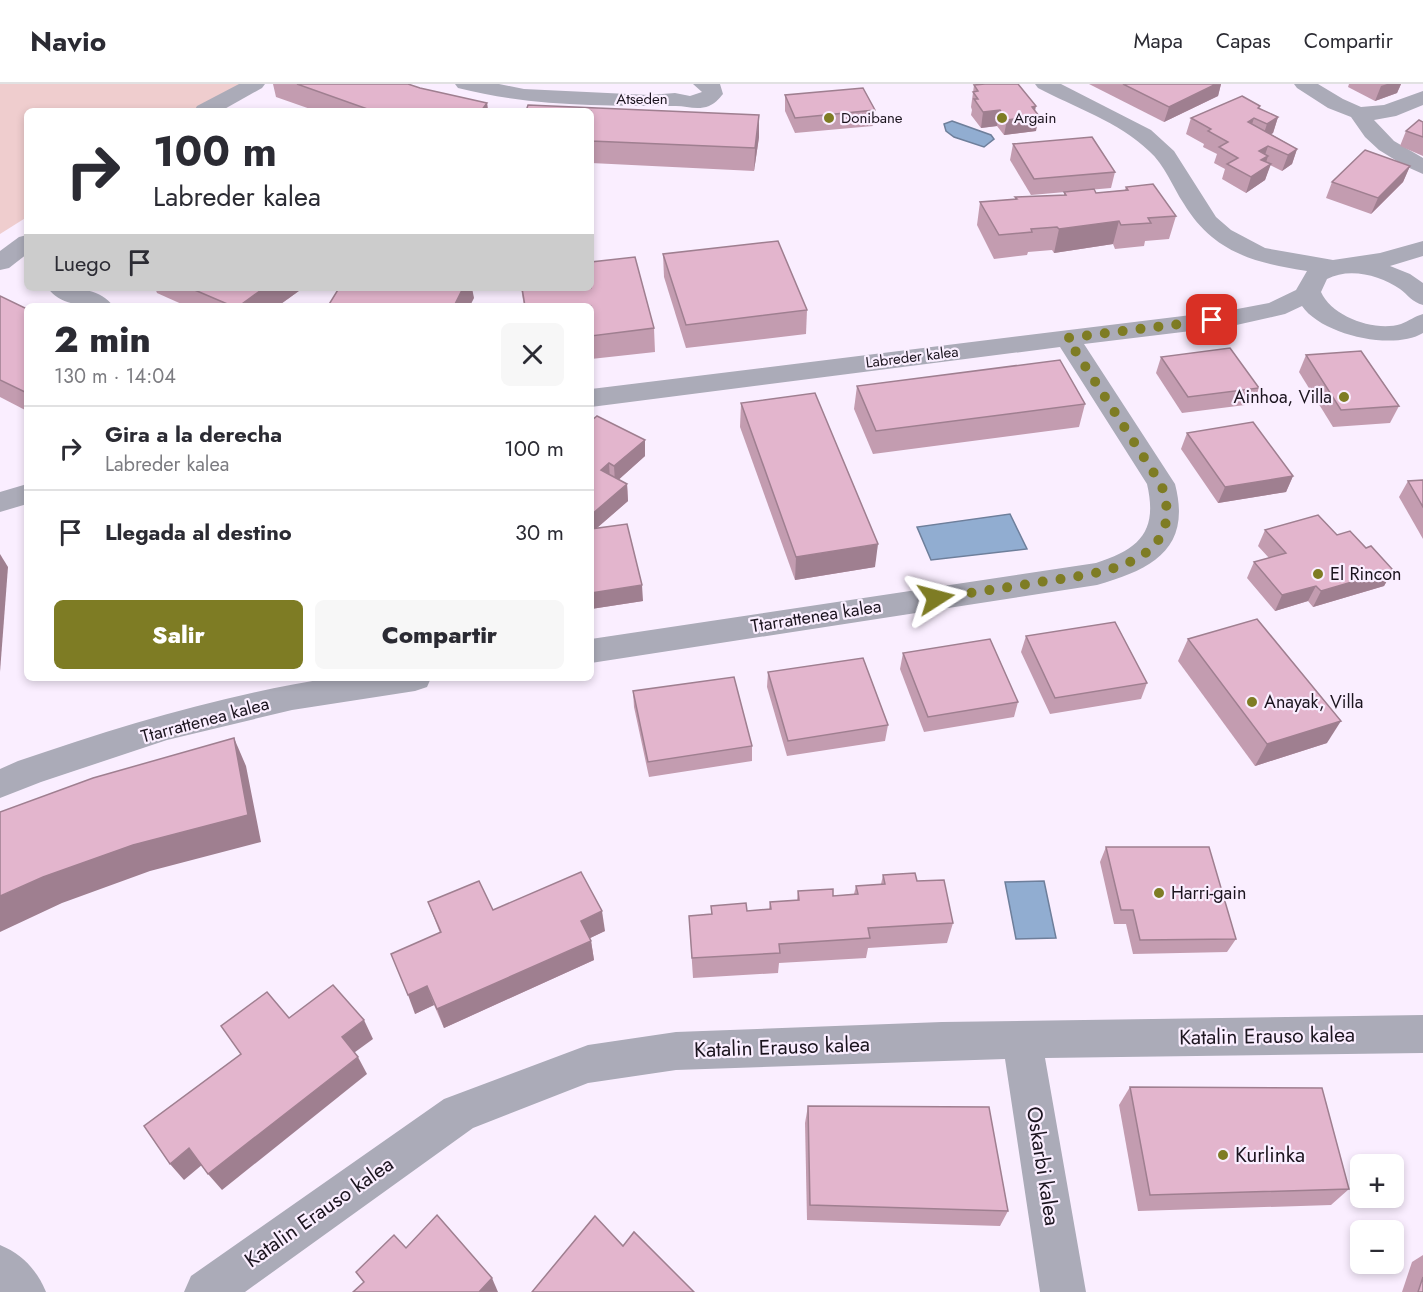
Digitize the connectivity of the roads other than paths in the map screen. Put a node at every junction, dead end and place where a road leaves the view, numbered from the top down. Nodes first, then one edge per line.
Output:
1 (255, 84) edge
2 (465, 84) edge
3 (703, 84) edge
4 (1045, 84) edge
5 (1304, 84) edge
6 (677, 91) edge
7 (227, 92) edge
8 (1423, 97) edge
9 (208, 108) edge
10 (1360, 114) junction
11 (1423, 167) edge
12 (1211, 237) junction
13 (24, 244) edge
14 (1423, 248) edge
15 (1, 262) edge
16 (1343, 267) junction
17 (24, 272) edge
18 (1309, 290) junction
19 (67, 291) edge
20 (1423, 297) edge
21 (93, 303) edge
22 (1232, 318) junction
23 (1423, 321) edge
24 (1341, 324) junction
25 (1383, 334) junction
26 (1067, 338) junction
27 (1423, 351) edge
28 (594, 398) edge
29 (24, 495) edge
30 (0, 502) edge
31 (594, 651) edge
32 (396, 681) edge
33 (0, 784) edge
34 (1423, 1034) edge
35 (1023, 1040) junction
36 (0, 1267) edge
37 (23, 1292) edge
38 (207, 1292) edge
39 (1063, 1292) edge

1 - 7 street
2 - 6 street, Atseden
3 - 6 street, Atseden
4 - 12 street
5 - 10 street
7 - 9 street
8 - 10 street
10 - 11 street
12 - 16 street
12 - 18 street
13 - 15 street
14 - 16 street
15 - 17 street
16 - 18 street, Labreder kalea
16 - 20 street
18 - 22 street, Labreder kalea
18 - 24 street
19 - 21 street
22 - 24 street, Labreder kalea
22 - 26 street, Labreder kalea
23 - 25 street
24 - 25 street, Labreder kalea
25 - 27 street
26 - 28 street, Labreder kalea
26 - 31 street, Ttarrattenea kalea
29 - 30 street
32 - 33 street, Ttarrattenea kalea
34 - 35 street, Katalin Erauso kalea
35 - 38 street, Katalin Erauso kalea
35 - 39 street, Oskarbi kalea
36 - 37 street

